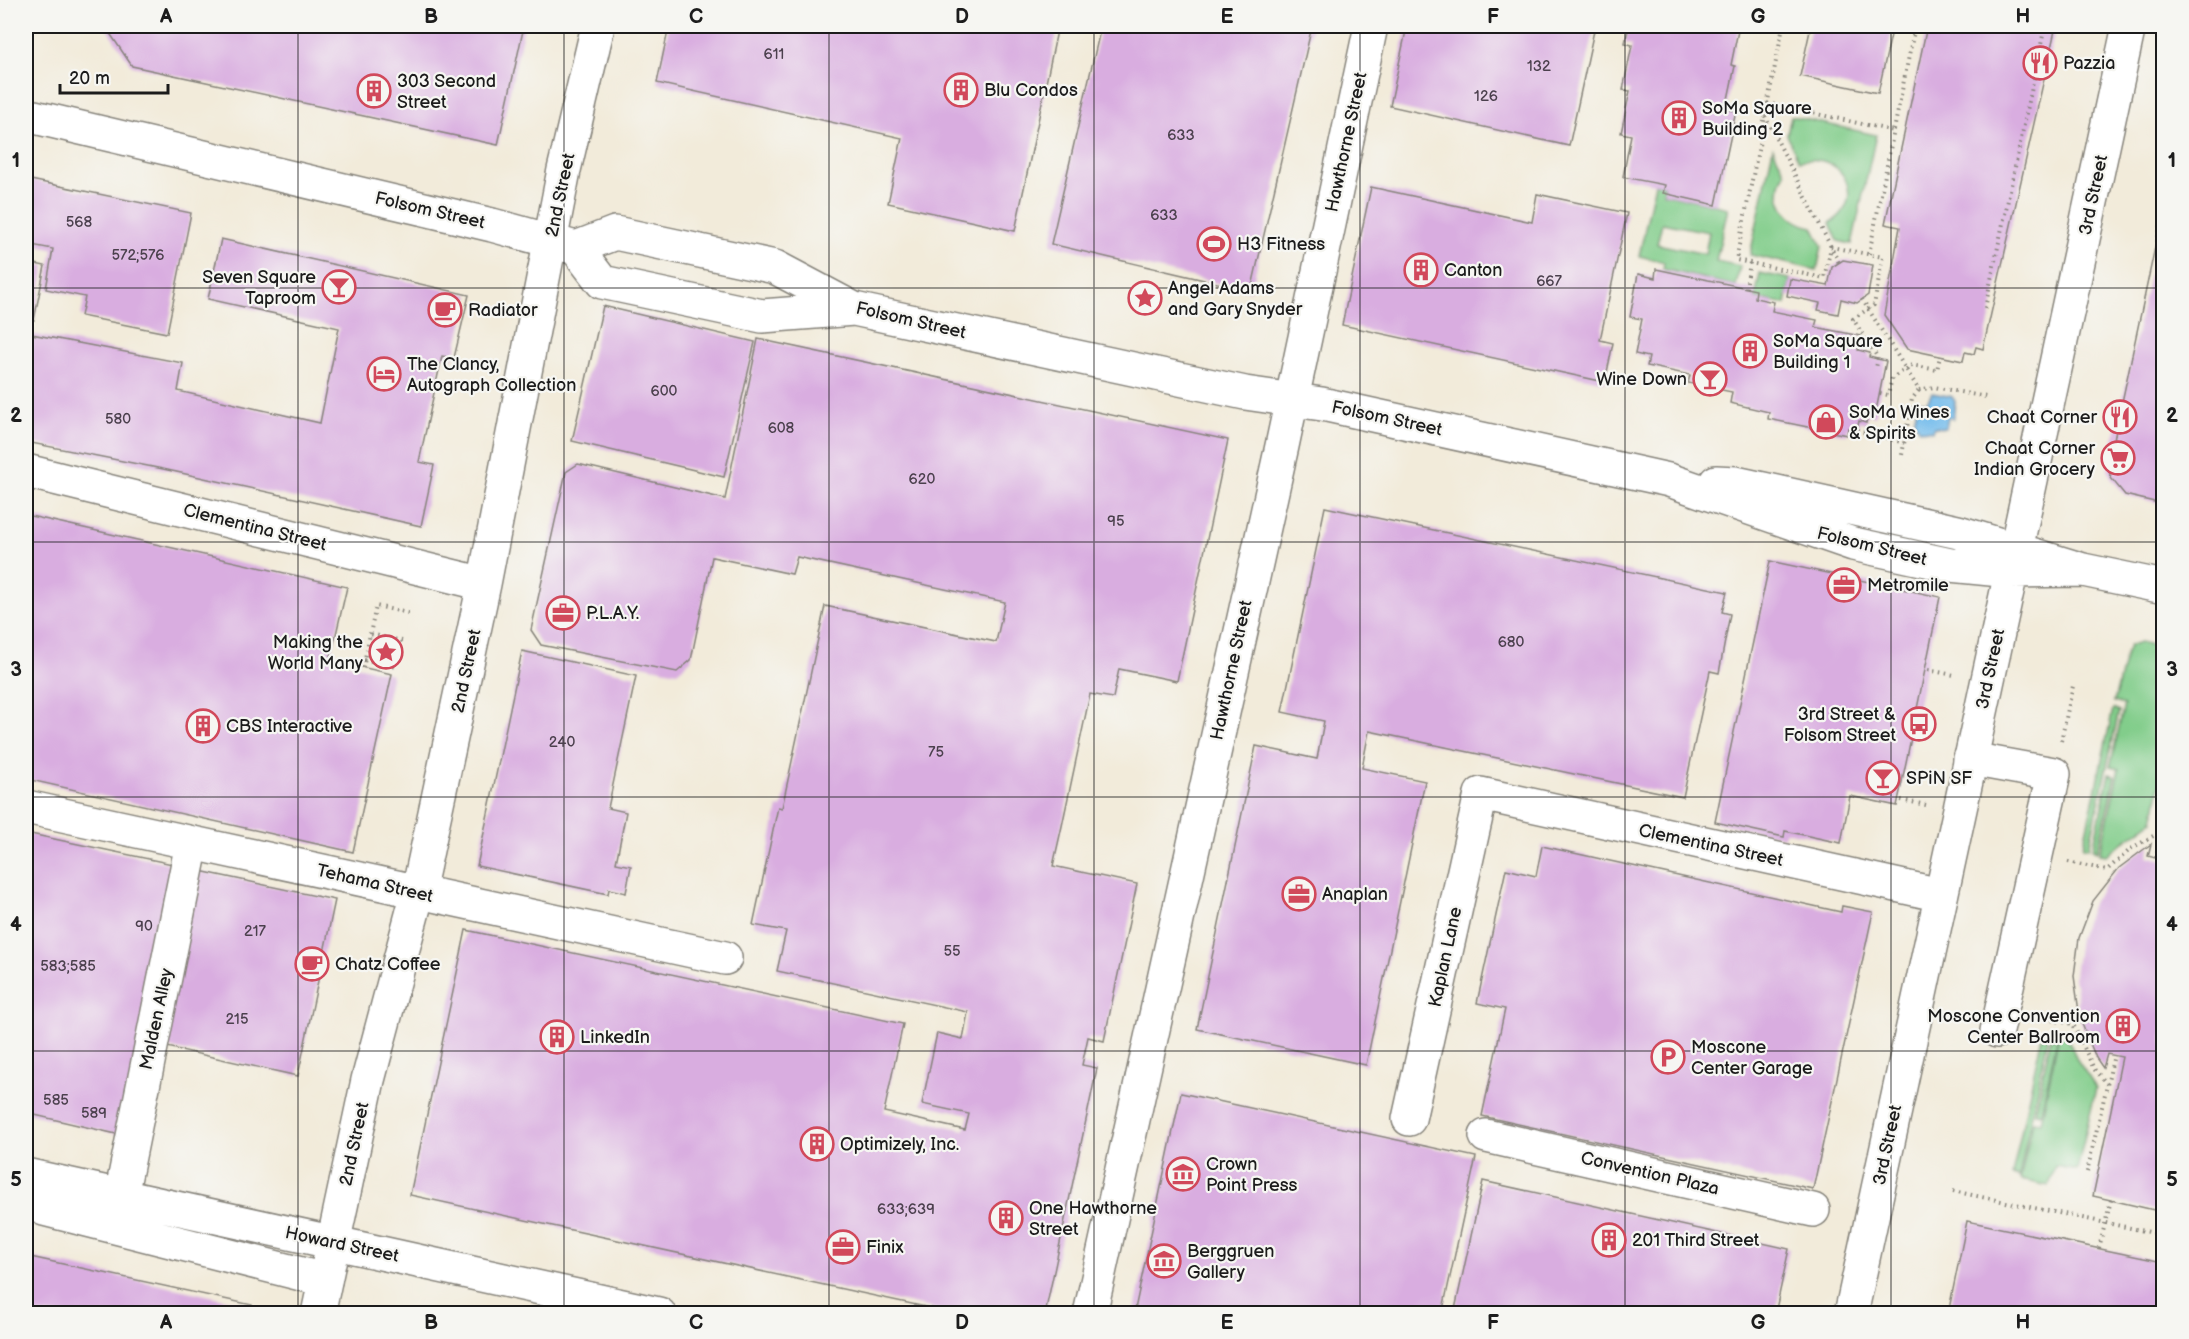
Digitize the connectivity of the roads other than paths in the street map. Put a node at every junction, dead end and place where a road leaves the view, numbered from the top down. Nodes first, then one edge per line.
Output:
1 (598, 26) edge
2 (1371, 26) edge
3 (2129, 26) edge
4 (26, 115) edge
5 (563, 244) junction
6 (854, 309) junction
7 (1291, 399) junction
8 (26, 471) edge
9 (2013, 560) junction
10 (484, 584) junction
11 (2163, 587) edge
12 (1970, 759) junction
13 (1481, 794) joint
14 (26, 807) edge
15 (192, 843) junction
16 (418, 892) junction
17 (1941, 895) junction
18 (725, 958) dead end
19 (1997, 1031) dead end
20 (1409, 1119) dead end
21 (1486, 1136) dead end
22 (26, 1175) edge
23 (26, 1196) edge
24 (121, 1196) junction
25 (1813, 1210) dead end
26 (333, 1242) junction
27 (325, 1280) junction
28 (318, 1314) edge
29 (659, 1314) edge
30 (1090, 1314) edge
31 (1851, 1314) edge

1 - 5 street, 2nd Street
2 - 7 street, Hawthorne Street
3 - 9 street, 3rd Street
4 - 5 street, Folsom Street
5 - 6 street, Folsom Street
5 - 6 street
5 - 10 street, 2nd Street
6 - 7 street, Folsom Street
7 - 9 street, Folsom Street
7 - 30 street, Hawthorne Street
8 - 10 street, Clementina Street
9 - 11 street, Folsom Street
9 - 12 street, 3rd Street
10 - 16 street, 2nd Street
12 - 17 street, 3rd Street
12 - 19 street
13 - 17 street, Clementina Street
13 - 20 street, Kaplan Lane
14 - 15 street, Tehama Street
15 - 16 street, Tehama Street
15 - 24 street, Malden Alley
16 - 18 street, Tehama Street
16 - 26 street, 2nd Street
17 - 31 street, 3rd Street
21 - 25 street, Convention Plaza
22 - 24 street, Howard Street
23 - 27 street
24 - 26 street, Howard Street
26 - 27 street, 2nd Street
26 - 29 street, Howard Street
27 - 28 street, 2nd Street

